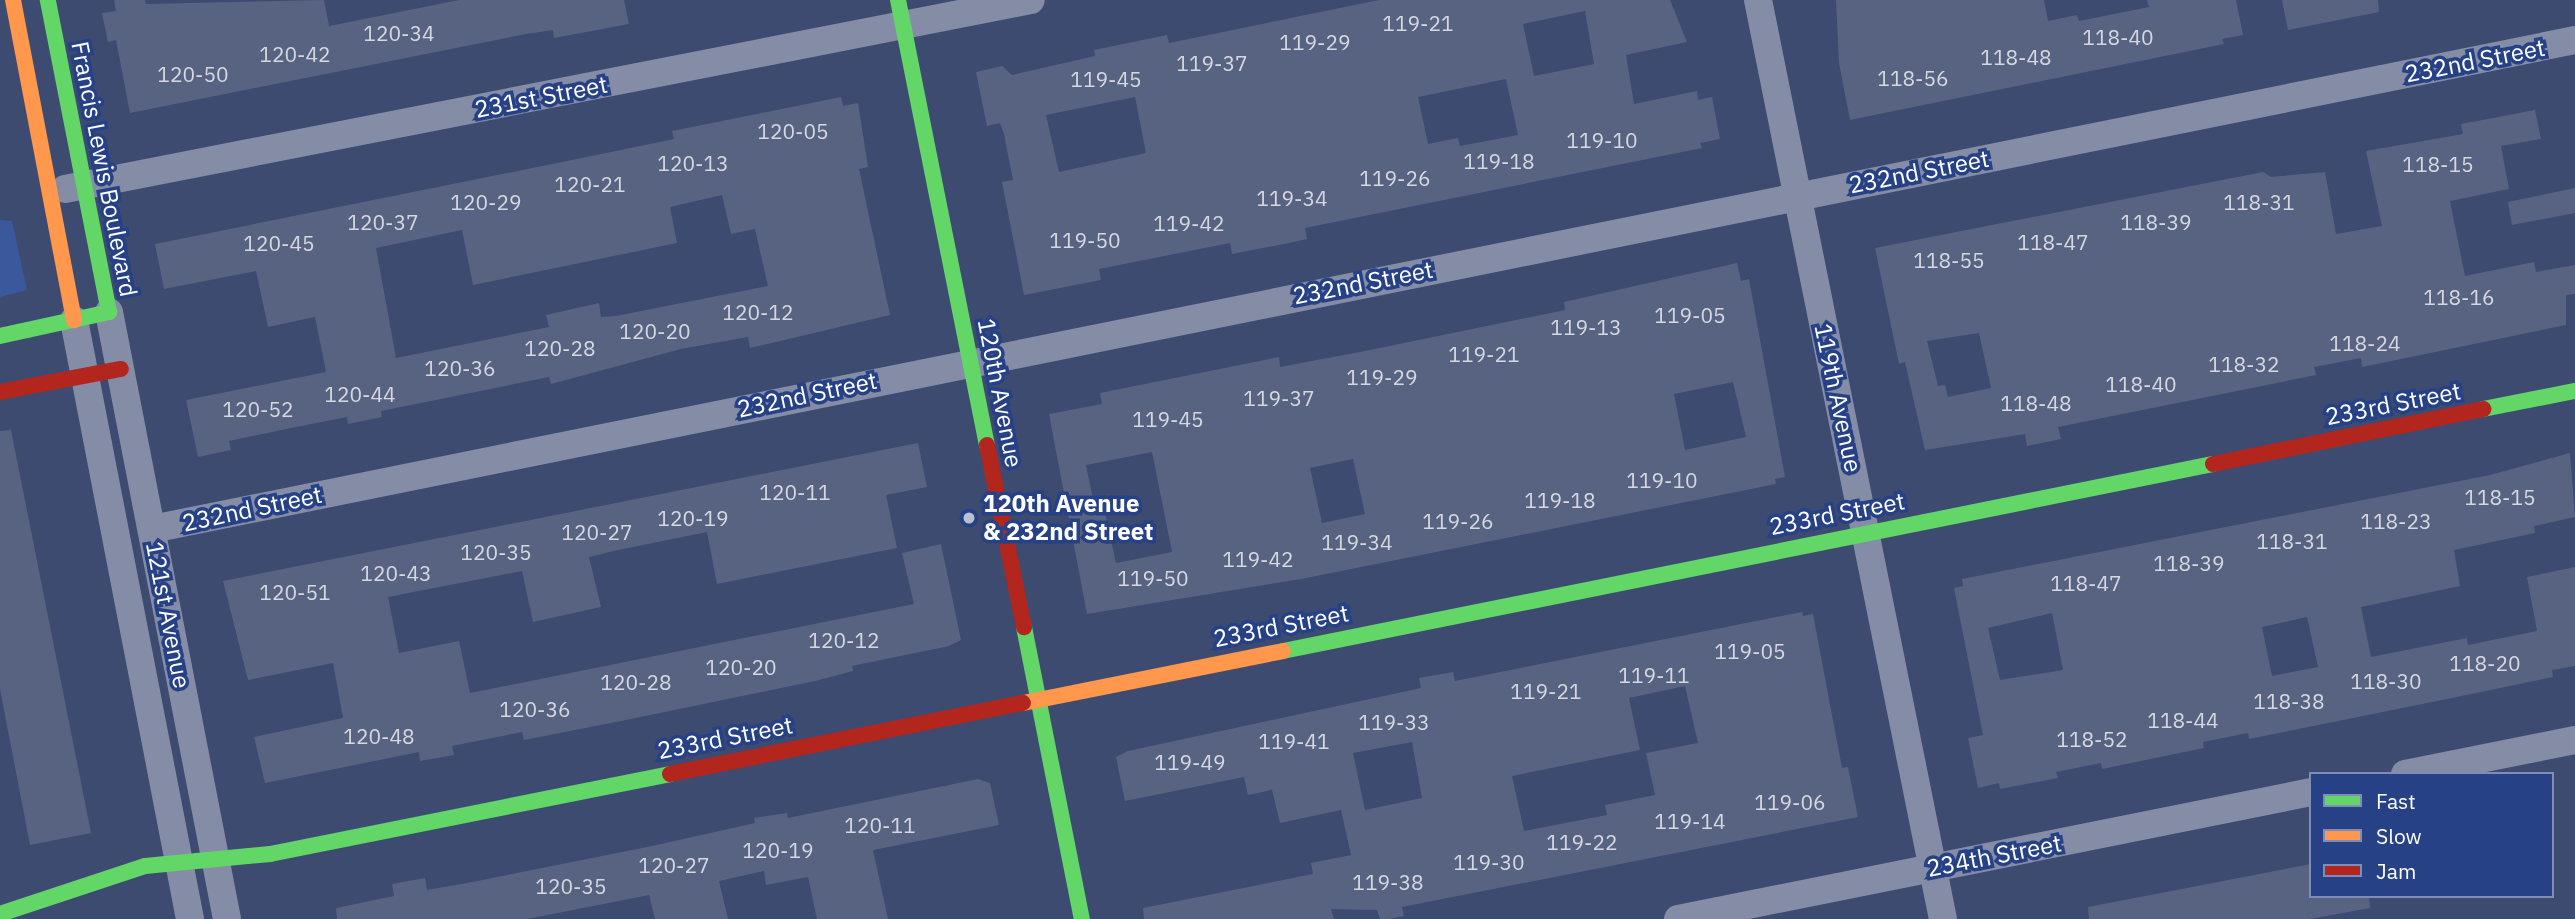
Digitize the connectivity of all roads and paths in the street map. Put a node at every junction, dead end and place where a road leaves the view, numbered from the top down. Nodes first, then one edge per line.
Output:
1 (13, 0) edge
2 (48, 0) edge
3 (1031, 0) edge
4 (1758, 0) edge
5 (901, 13) edge
6 (2575, 40) edge
7 (84, 186) junction
8 (51, 192) junction
9 (1797, 197) junction
10 (109, 312) junction
11 (74, 320) junction
12 (0, 335) edge
13 (971, 362) junction
14 (121, 369) junction
15 (84, 376) junction
16 (2575, 391) edge
17 (0, 392) edge
18 (152, 529) junction
19 (1865, 532) junction
20 (1038, 698) junction
21 (2575, 740) edge
22 (2415, 772) edge
23 (2309, 792) edge
24 (215, 859) junction
25 (178, 864) junction
26 (1932, 868) junction
27 (0, 914) edge
28 (190, 919) edge
29 (227, 919) edge
30 (1082, 919) edge
31 (1678, 919) edge
32 (1943, 919) edge

1 - 8 street
2 - 7 street, Francis Lewis Boulevard
3 - 5 street, 231st Street
4 - 9 street, 119th Avenue
5 - 7 street, 231st Street
5 - 13 street, 120th Avenue
6 - 9 street, 232nd Street
7 - 8 street, 231st Street
7 - 10 street, Francis Lewis Boulevard
8 - 11 street
9 - 13 street, 232nd Street
9 - 19 street, 119th Avenue
10 - 11 street, Francis Lewis Boulevard
10 - 14 street, 121st Avenue
11 - 12 street, Francis Lewis Boulevard
11 - 15 street, 121st Avenue
13 - 18 street, 232nd Street
13 - 20 street, 120th Avenue
14 - 15 street
14 - 18 street, 121st Avenue
15 - 17 street
15 - 25 street, 121st Avenue
16 - 19 street, 233rd Street
18 - 24 street, 121st Avenue
19 - 20 street, 233rd Street
19 - 26 street, 119th Avenue
20 - 24 street, 233rd Street
20 - 30 street, 120th Avenue
21 - 22 street
23 - 26 street, 234th Street
24 - 25 street, 233rd Street
24 - 29 street, 121st Avenue
25 - 27 street, 233rd Street
25 - 28 street, 121st Avenue
26 - 31 street, 234th Street
26 - 32 street, 119th Avenue

